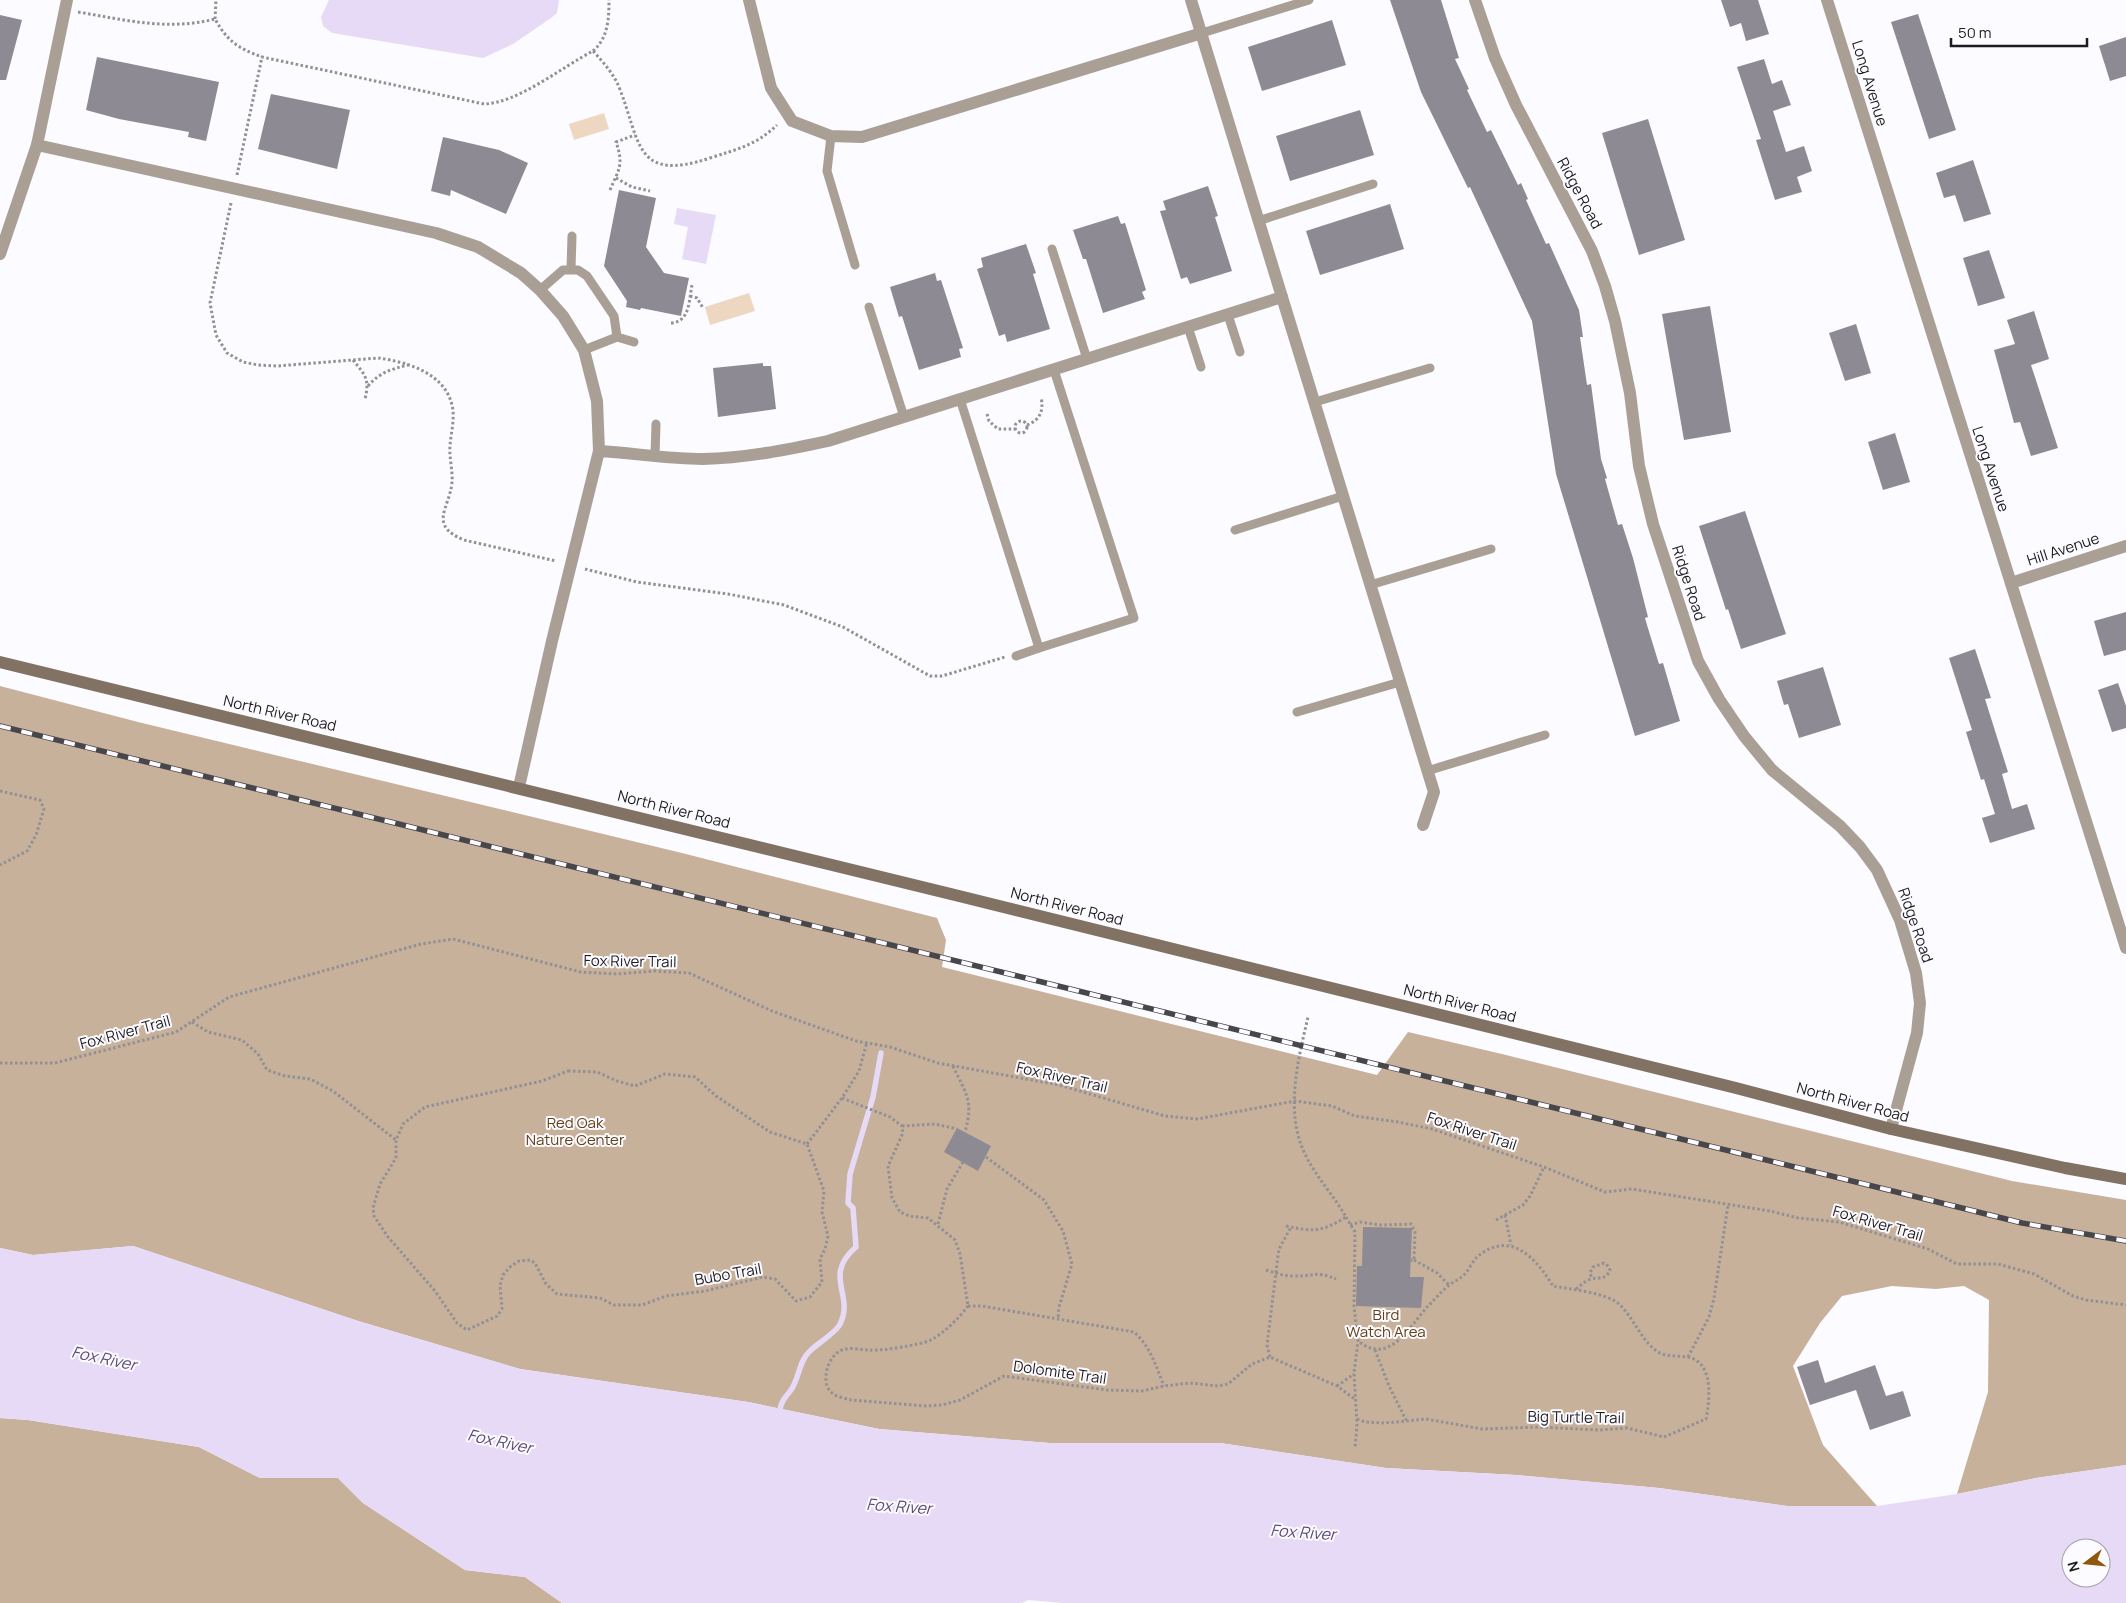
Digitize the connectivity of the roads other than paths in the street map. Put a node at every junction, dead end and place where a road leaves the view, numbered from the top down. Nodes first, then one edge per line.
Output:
1 (67, 0) edge
2 (749, 0) edge
3 (1191, 0) edge
4 (1309, 0) edge
5 (1475, 0) edge
6 (1827, 0) edge
7 (1202, 33) junction
8 (831, 136) junction
9 (37, 145) junction
10 (1373, 184) dead end
11 (1258, 221) junction
12 (572, 236) dead end
13 (1052, 249) dead end
14 (0, 254) edge
15 (855, 265) dead end
16 (571, 269) junction
17 (540, 290) junction
18 (1282, 297) junction
19 (869, 307) dead end
20 (1228, 315) junction
21 (1188, 327) junction
22 (616, 338) junction
23 (634, 342) dead end
24 (584, 350) junction
25 (1240, 352) dead end
26 (1086, 359) junction
27 (1201, 367) dead end
28 (1430, 368) dead end
29 (1054, 370) junction
30 (960, 399) junction
31 (1314, 402) junction
32 (904, 417) junction
33 (656, 424) dead end
34 (599, 451) junction
35 (655, 455) junction
36 (1343, 496) junction
37 (1235, 530) dead end
38 (2126, 546) edge
39 (1491, 549) dead end
40 (2011, 583) junction
41 (1370, 585) junction
42 (1039, 648) junction
43 (1016, 656) road end
44 (0, 662) edge
45 (1400, 682) junction
46 (1297, 712) dead end
47 (1545, 735) dead end
48 (1427, 771) junction
49 (518, 787) junction
50 (1423, 825) dead end
51 (2126, 948) edge
52 (1891, 1129) junction
53 (2126, 1179) edge

1 - 9 street
2 - 8 street
3 - 7 street
4 - 7 lane
5 - 52 street, Ridge Road
6 - 40 street, Long Avenue
7 - 8 street
7 - 11 street
8 - 15 lane
9 - 14 street
9 - 17 street
10 - 11 lane
11 - 18 street
12 - 16 lane
13 - 26 lane
16 - 17 lane
16 - 22 lane
17 - 24 street
18 - 20 street
18 - 31 street
19 - 32 lane
20 - 21 street
20 - 25 lane
21 - 26 street
21 - 27 lane
22 - 23 lane
22 - 24 lane
24 - 34 street
26 - 29 street
28 - 31 lane
29 - 30 street
29 - 42 lane
30 - 32 street
30 - 42 lane
31 - 36 street
32 - 35 street
33 - 35 lane
34 - 35 street
34 - 49 street
36 - 37 lane
36 - 41 street
38 - 40 street, Hill Avenue
39 - 41 lane
40 - 51 street, Long Avenue
41 - 45 street
42 - 43 lane
44 - 49 main road, North River Road
45 - 46 lane
45 - 48 street
47 - 48 lane
48 - 50 street
49 - 52 main road, North River Road
52 - 53 main road, North River Road

